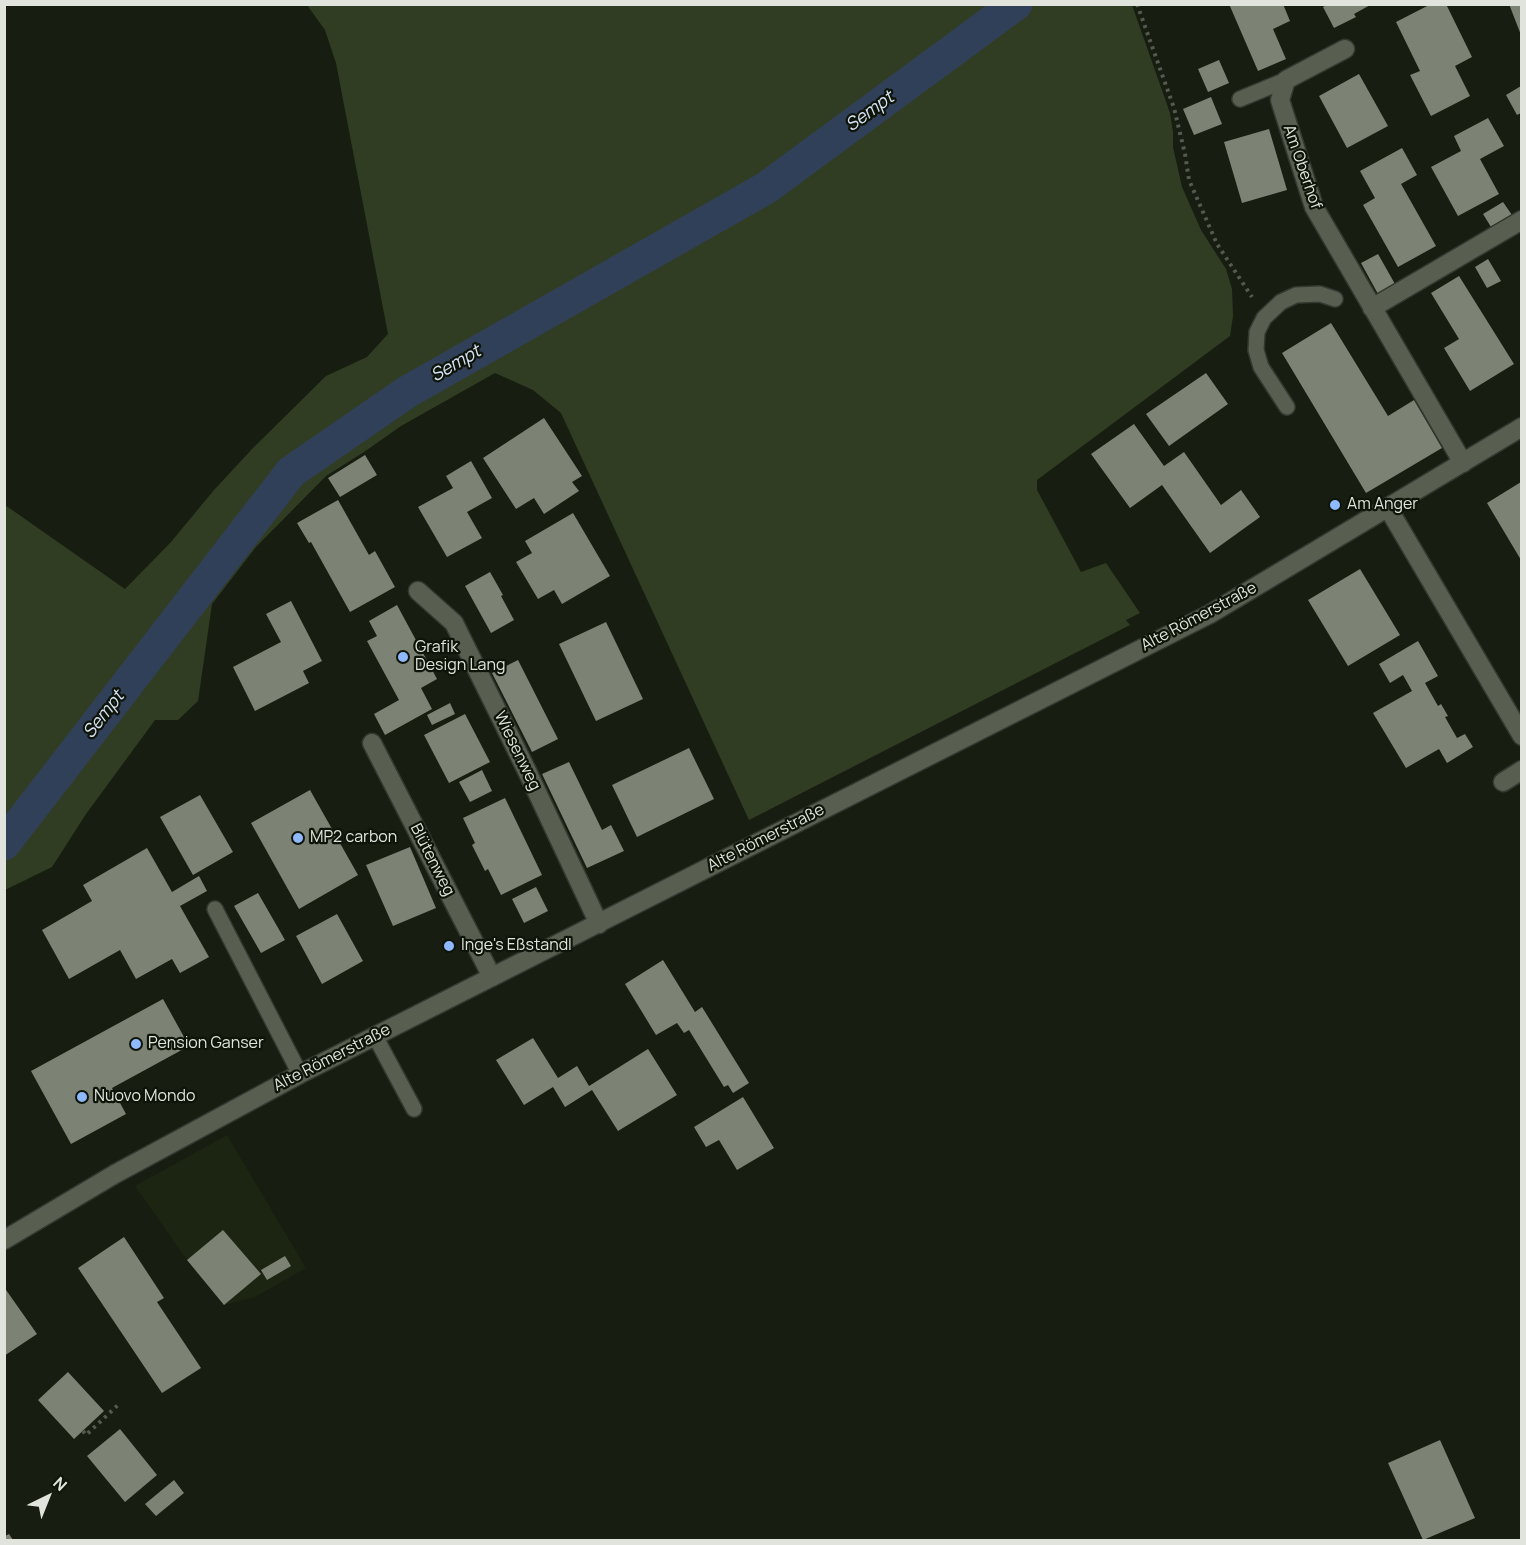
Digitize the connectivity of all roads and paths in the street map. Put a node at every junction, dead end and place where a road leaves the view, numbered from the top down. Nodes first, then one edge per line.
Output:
1 (1137, 4) edge
2 (1345, 49) dead end
3 (1286, 80) junction
4 (1240, 99) dead end
5 (1521, 220) edge
6 (1335, 300) dead end
7 (1372, 308) junction
8 (1264, 318) junction
9 (1287, 407) dead end
10 (1521, 427) edge
11 (1463, 463) junction
12 (1388, 508) junction
13 (418, 591) dead end
14 (1521, 736) edge
15 (372, 743) dead end
16 (1521, 770) edge
17 (1503, 782) dead end
18 (215, 909) dead end
19 (598, 924) junction
20 (492, 977) junction
21 (375, 1036) junction
22 (300, 1074) junction
23 (414, 1109) dead end
24 (4, 1240) edge
25 (118, 1405) dead end
26 (83, 1431) dead end

1 - 8 path
2 - 3 main road
3 - 4 lane
3 - 7 main road, Am Oberhof
5 - 7 main road
6 - 8 lane
7 - 11 main road, Am Oberhof
8 - 9 lane
10 - 11 main road, Alte Römerstraße
11 - 12 main road, Alte Römerstraße
12 - 14 main road
12 - 19 main road, Alte Römerstraße
13 - 19 main road, Wiesenweg
15 - 20 main road, Blütenweg
16 - 17 main road
18 - 22 lane
19 - 20 main road, Alte Römerstraße
20 - 21 main road, Alte Römerstraße
21 - 22 main road, Alte Römerstraße
21 - 23 lane
22 - 24 main road, Alte Römerstraße
25 - 26 path

